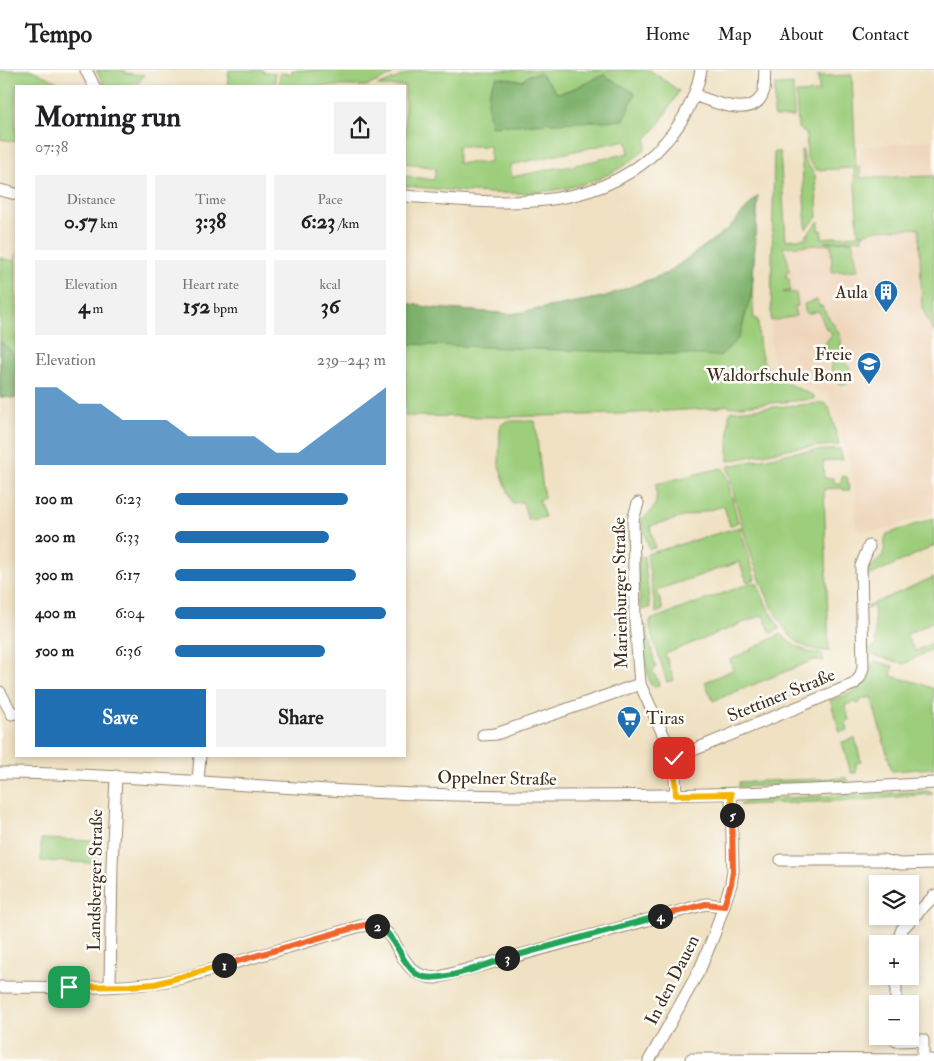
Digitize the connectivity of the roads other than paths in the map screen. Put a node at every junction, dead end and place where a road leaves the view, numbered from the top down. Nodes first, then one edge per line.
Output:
1 (86, 70) edge
2 (701, 70) edge
3 (765, 70) edge
4 (94, 85) edge
5 (694, 95) junction
6 (0, 190) edge
7 (15, 194) edge
8 (406, 196) edge
9 (638, 503) dead end
10 (869, 546) dead end
11 (640, 684) junction
12 (0, 692) edge
13 (15, 713) edge
14 (483, 735) dead end
15 (200, 757) edge
16 (674, 758) junction
17 (0, 772) edge
18 (116, 776) junction
19 (198, 781) junction
20 (934, 783) edge
21 (731, 794) junction
22 (676, 795) junction
23 (781, 860) dead end
24 (934, 864) edge
25 (934, 896) edge
26 (724, 906) junction
27 (900, 935) edge
28 (110, 986) junction
29 (0, 987) edge
30 (919, 1040) edge
31 (896, 1045) edge
32 (691, 1059) dead end
33 (896, 1060) junction
34 (928, 1060) edge
35 (649, 1061) edge

1 - 4 street
2 - 5 street
3 - 5 street
5 - 8 street
6 - 7 street
9 - 11 street, Marienburger Straße
10 - 16 street, Stettiner Straße
11 - 14 street, Marienburger Straße
11 - 16 street, Marienburger Straße
12 - 13 street
15 - 19 street
16 - 22 street, Marienburger Straße
17 - 18 street, Oppelner Straße
18 - 19 street, Oppelner Straße
18 - 28 street, Landsberger Straße
19 - 22 street, Oppelner Straße
20 - 21 street, Oppelner Straße
21 - 22 street, Oppelner Straße
21 - 26 street, In den Dauen
23 - 24 street
25 - 27 street
26 - 28 street
26 - 35 street, In den Dauen
28 - 29 street
30 - 34 street
31 - 33 street
32 - 33 street
33 - 34 street

